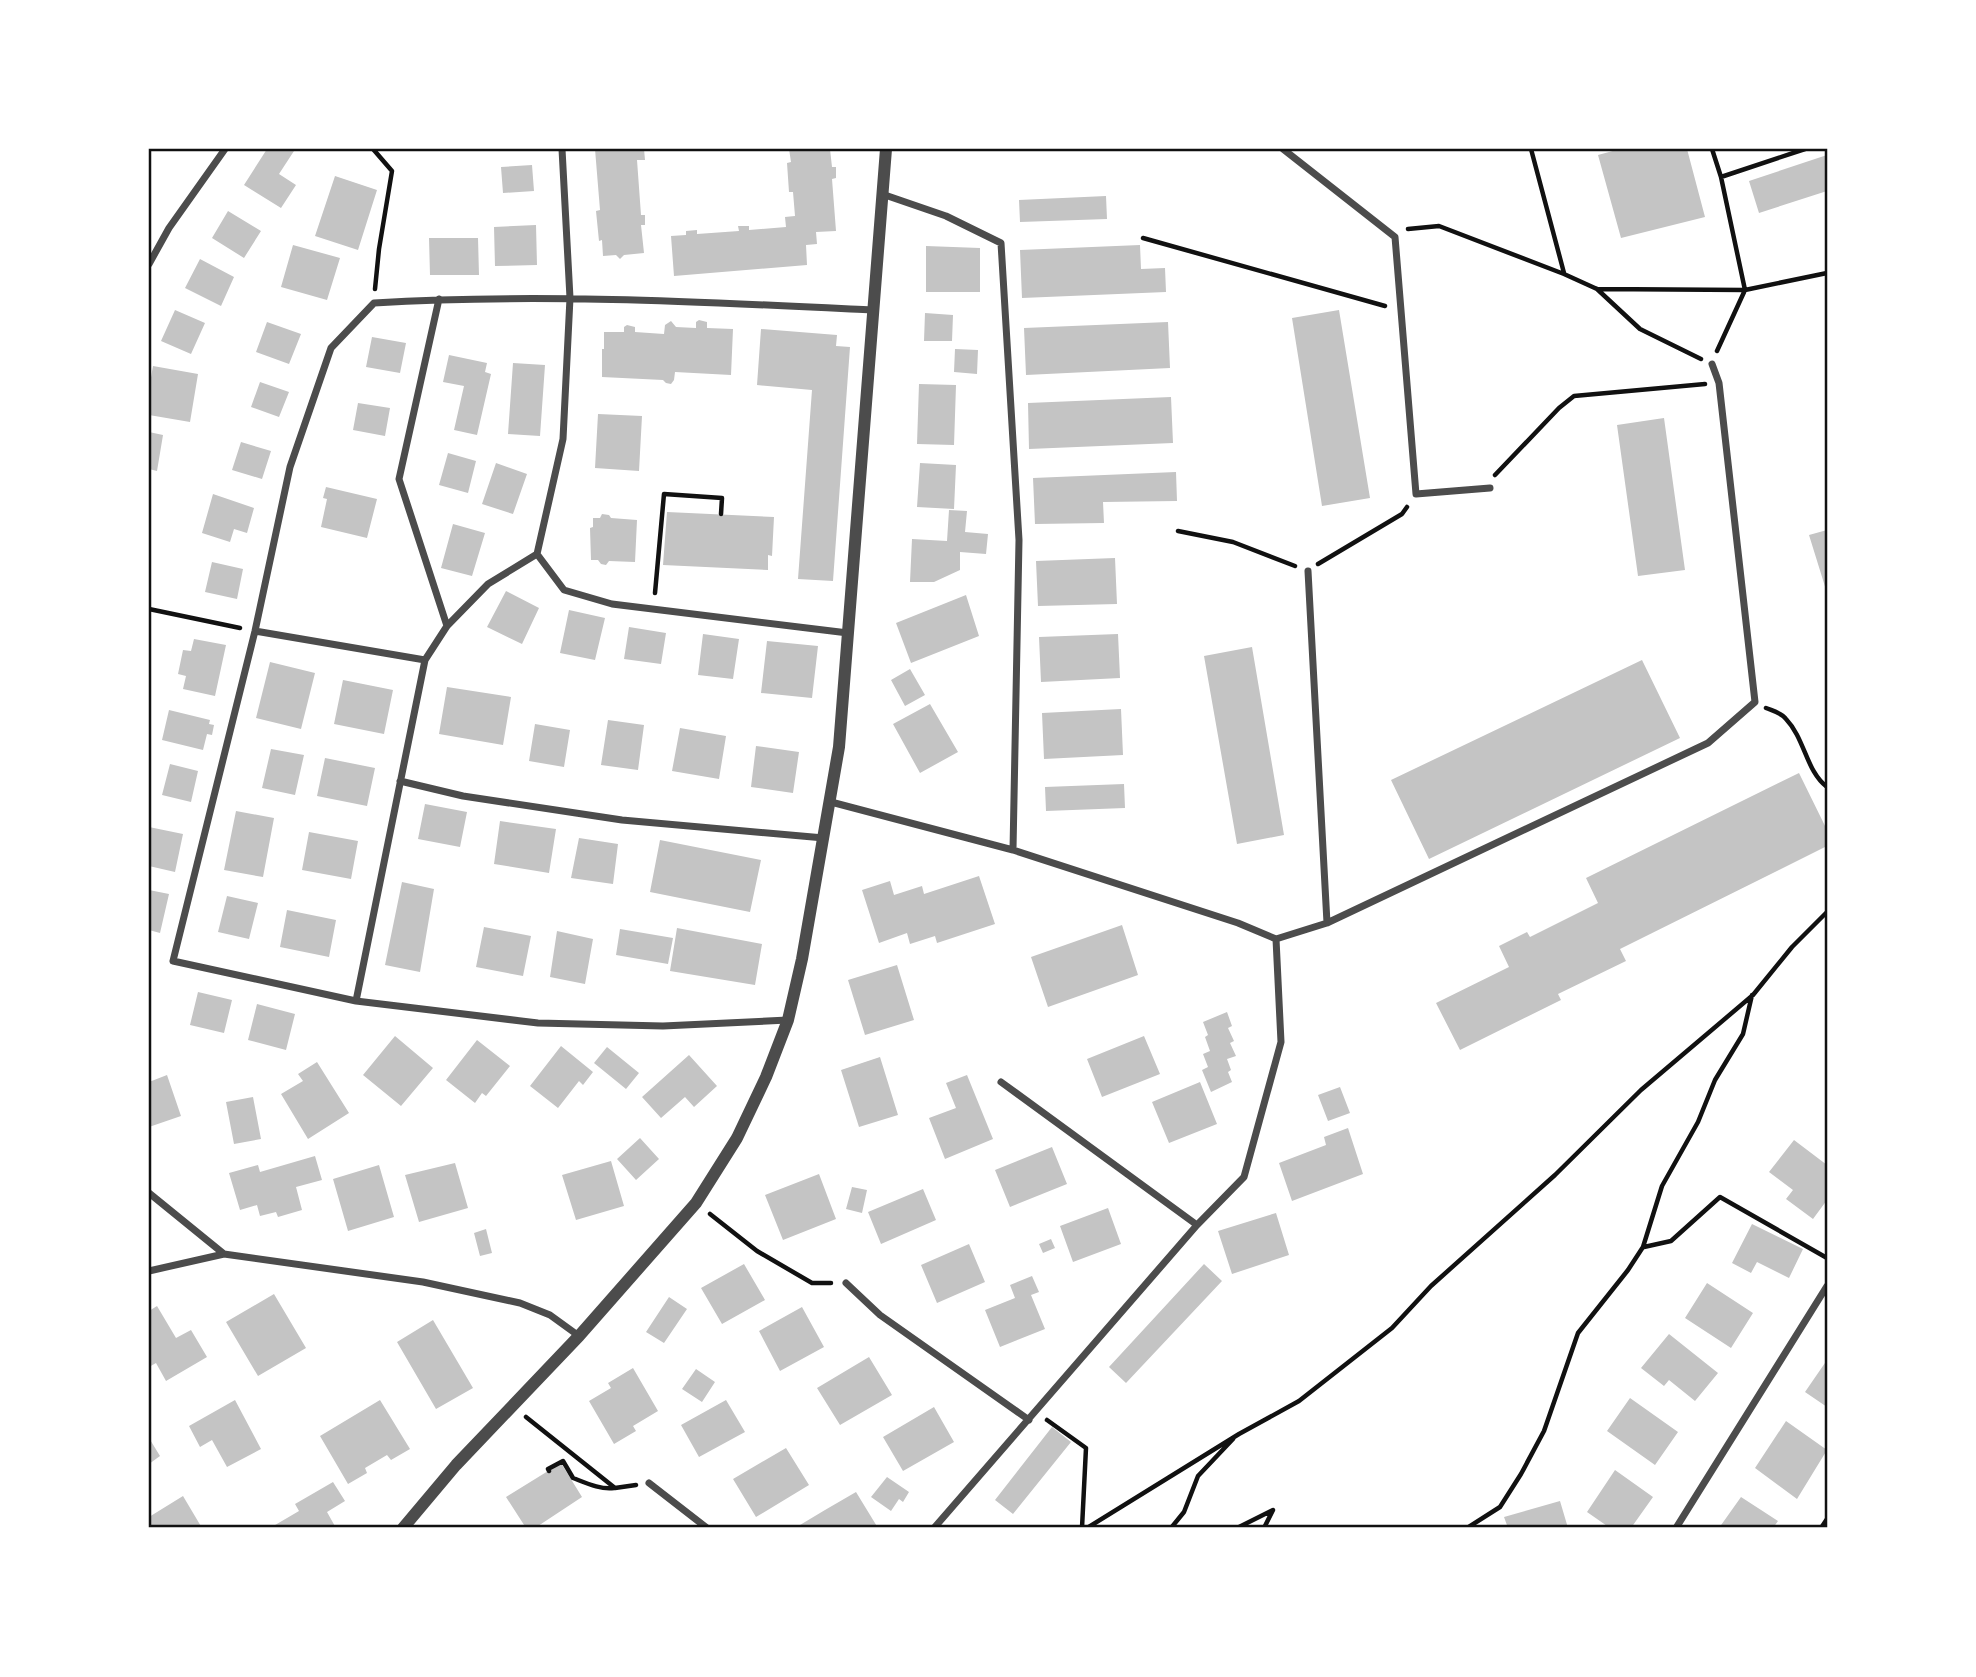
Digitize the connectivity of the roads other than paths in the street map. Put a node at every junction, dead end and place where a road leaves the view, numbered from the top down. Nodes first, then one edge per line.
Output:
1 (225, 149) edge
2 (562, 149) edge
3 (886, 149) edge
4 (1283, 149) edge
5 (882, 194) junction
6 (149, 264) edge
7 (439, 299) junction
8 (570, 299) junction
9 (872, 310) junction
10 (1712, 364) road end
11 (1490, 488) road end
12 (537, 554) junction
13 (1308, 571) road end
14 (447, 626) junction
15 (255, 631) junction
16 (848, 633) junction
17 (425, 660) junction
18 (400, 781) junction
19 (831, 802) junction
20 (824, 838) junction
21 (1013, 850) junction
22 (1327, 923) junction
23 (1276, 939) junction
24 (356, 1001) junction
25 (788, 1020) junction
26 (1001, 1082) dead end
27 (149, 1193) edge
28 (1197, 1225) junction
29 (224, 1254) junction
30 (149, 1271) edge
31 (846, 1283) road end
32 (1827, 1286) edge
33 (579, 1336) junction
34 (1029, 1420) junction
35 (649, 1483) road end
36 (403, 1528) edge
37 (706, 1528) edge
38 (934, 1528) edge
39 (1676, 1528) edge

1 - 6 street
2 - 8 street
3 - 5 street
4 - 11 street
5 - 9 street
5 - 21 street
7 - 8 street
7 - 14 street
7 - 15 street
8 - 9 street
8 - 12 street
9 - 16 street
10 - 22 street
12 - 14 street
12 - 16 street
13 - 22 street
14 - 17 street
15 - 17 street
15 - 24 street
16 - 19 street
17 - 18 street
18 - 20 street
18 - 24 street
19 - 20 street
19 - 21 street
20 - 25 street
21 - 23 street
22 - 23 street
23 - 28 street
24 - 25 street
25 - 33 street
26 - 28 street
27 - 29 street
28 - 34 street
29 - 30 street
29 - 33 street
31 - 34 street
32 - 39 street
33 - 36 street
34 - 38 street
35 - 37 street

